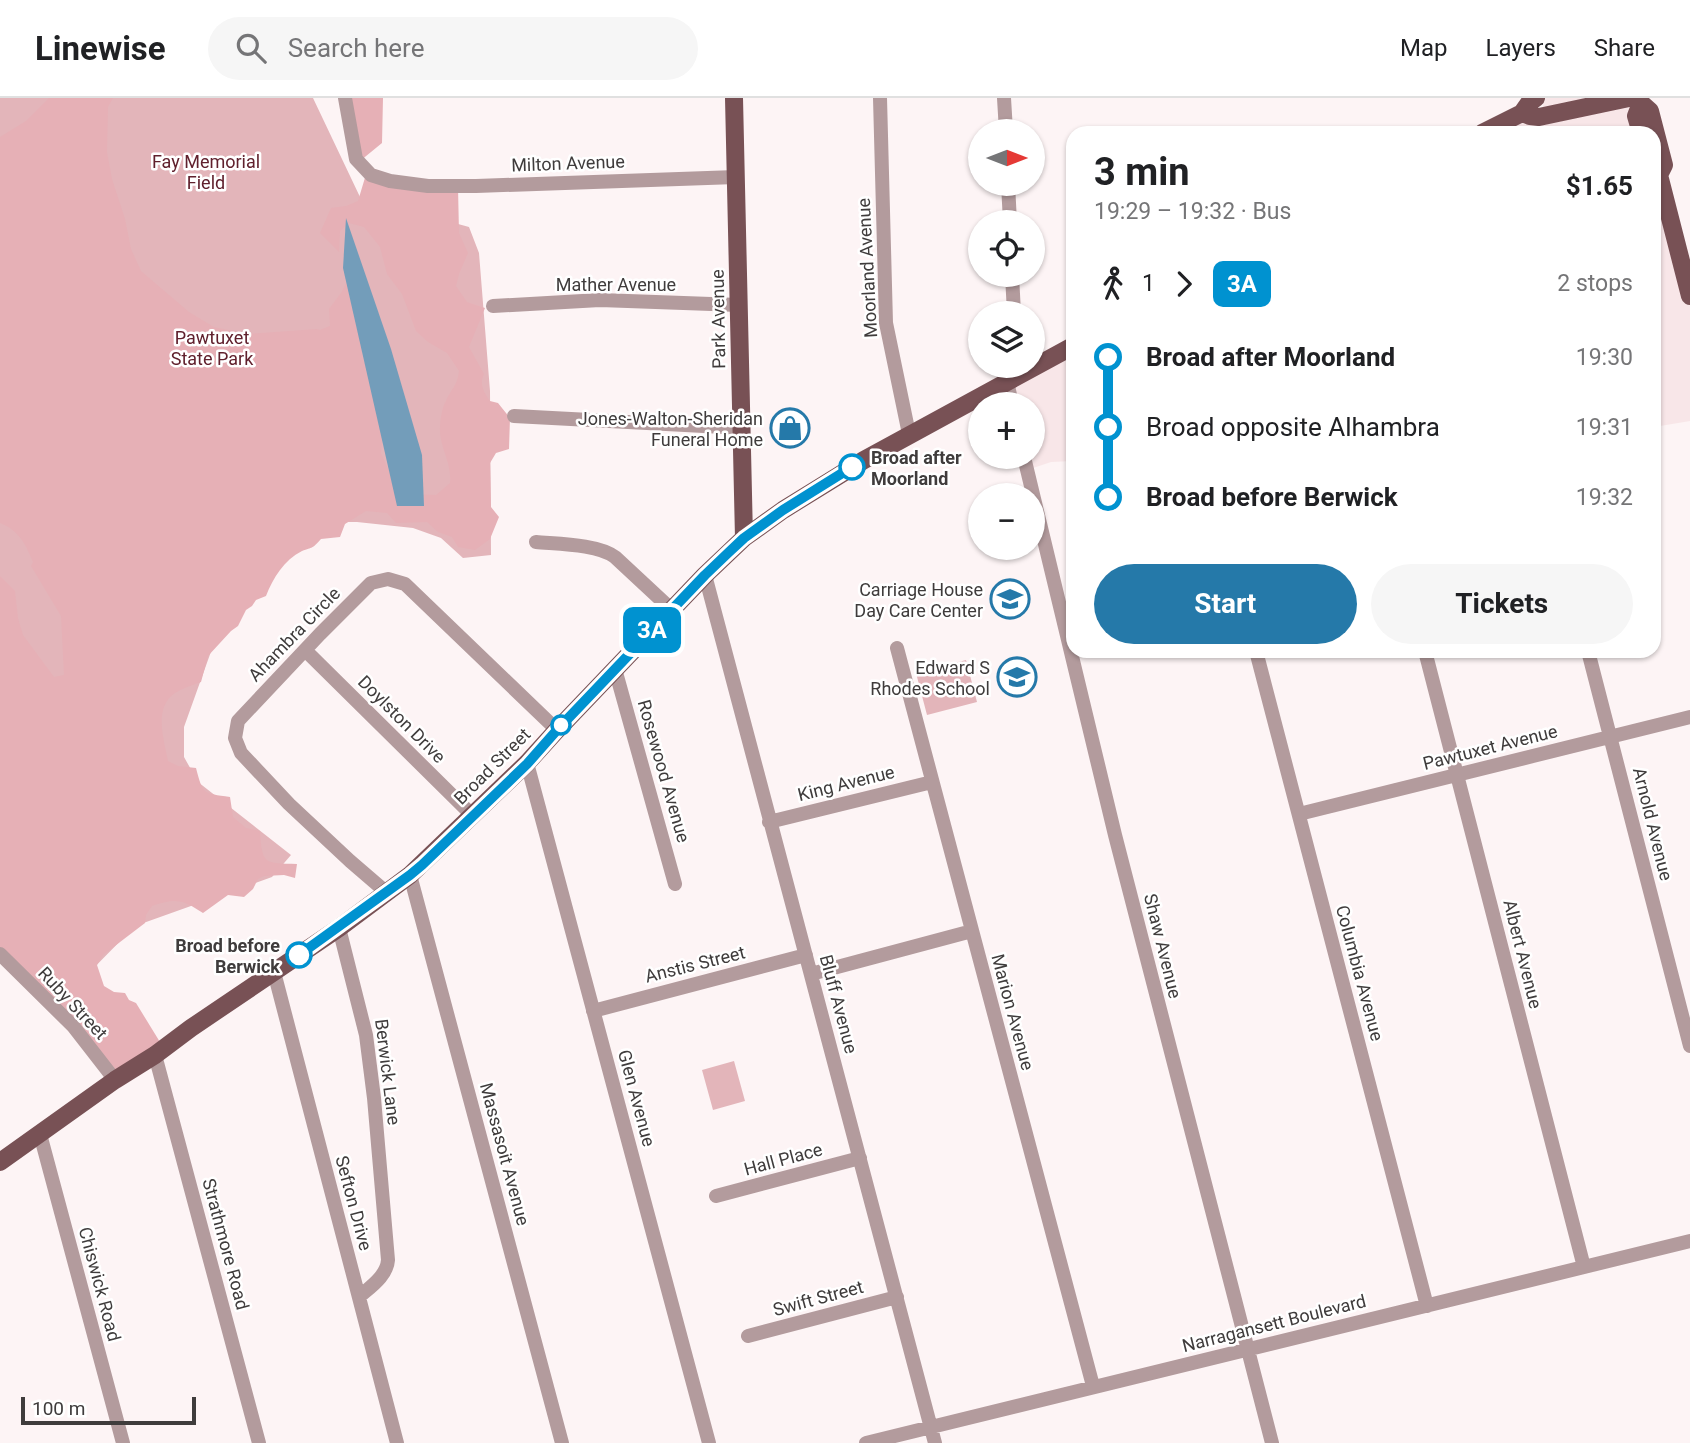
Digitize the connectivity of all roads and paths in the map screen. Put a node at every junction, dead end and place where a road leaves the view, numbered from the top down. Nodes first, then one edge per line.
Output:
1 (345, 98) edge
2 (734, 98) edge
3 (880, 98) edge
4 (1004, 98) edge
5 (1536, 98) edge
6 (1637, 100) edge
7 (1522, 113) junction
8 (1005, 119) edge
9 (1496, 126) edge
10 (1639, 126) edge
11 (1654, 126) edge
12 (736, 177) junction
13 (1661, 192) edge
14 (1690, 296) edge
15 (739, 305) junction
16 (493, 306) dead end
17 (1066, 349) edge
18 (1045, 359) edge
19 (1006, 378) edge
20 (514, 416) dead end
21 (741, 428) junction
22 (909, 434) junction
23 (1027, 469) edge
24 (744, 538) junction
25 (536, 542) dead end
26 (705, 575) junction
27 (672, 610) junction
28 (1066, 632) edge
29 (897, 648) dead end
30 (305, 650) junction
31 (1072, 658) edge
32 (1258, 658) edge
33 (1427, 658) edge
34 (1590, 658) edge
35 (615, 669) junction
36 (1690, 717) edge
37 (557, 730) junction
38 (1611, 737) junction
39 (527, 764) junction
40 (1457, 775) junction
41 (932, 782) junction
42 (1299, 814) junction
43 (473, 816) junction
44 (769, 822) junction
45 (410, 875) junction
46 (675, 884) dead end
47 (386, 892) junction
48 (338, 928) junction
49 (972, 931) junction
50 (0, 954) edge
51 (806, 955) junction
52 (274, 972) junction
53 (811, 974) junction
54 (593, 1011) junction
55 (1690, 1046) edge
56 (155, 1055) junction
57 (115, 1080) junction
58 (40, 1134) junction
59 (860, 1158) junction
60 (0, 1162) edge
61 (716, 1196) dead end
62 (1690, 1241) edge
63 (1584, 1267) junction
64 (359, 1297) junction
65 (897, 1297) junction
66 (1427, 1306) junction
67 (748, 1336) dead end
68 (1247, 1349) junction
69 (1093, 1387) junction
70 (931, 1426) junction
71 (123, 1443) edge
72 (259, 1443) edge
73 (397, 1443) edge
74 (562, 1443) edge
75 (709, 1443) edge
76 (866, 1443) edge
77 (935, 1443) edge
78 (1272, 1443) edge

1 - 12 street, Milton Avenue
2 - 12 main road, Park Avenue
3 - 22 street, Moorland Avenue
4 - 8 street
5 - 7 main road
6 - 7 main road
6 - 10 main road
6 - 11 main road
7 - 9 main road
12 - 15 main road, Park Avenue
13 - 14 main road
15 - 16 street, Mather Avenue
15 - 21 main road, Park Avenue
17 - 18 main road, Broad Street
19 - 22 main road, Broad Street
20 - 21 street
21 - 24 main road, Park Avenue
22 - 24 main road, Broad Street
23 - 28 street, Shaw Avenue
24 - 26 main road, Broad Street
25 - 27 street
26 - 27 main road, Broad Street
26 - 44 street, Bluff Avenue
27 - 35 main road, Broad Street
29 - 41 street, Marion Avenue
30 - 37 street, Ahambra Circle
30 - 43 street, Doylston Drive
30 - 47 street, Ahambra Circle
31 - 68 street, Shaw Avenue
32 - 42 street, Columbia Avenue
33 - 40 street, Albert Avenue
34 - 38 street, Arnold Avenue
35 - 37 main road, Broad Street
35 - 46 street, Rosewood Avenue
36 - 38 street, Pawtuxet Avenue
37 - 39 main road, Broad Street
38 - 40 street, Pawtuxet Avenue
38 - 55 street, Arnold Avenue
39 - 43 main road, Broad Street
39 - 54 street, Glen Avenue
40 - 42 street, Pawtuxet Avenue
40 - 63 street, Albert Avenue
41 - 44 street, King Avenue
41 - 49 street, Marion Avenue
42 - 66 street, Columbia Avenue
43 - 45 main road, Broad Street
44 - 51 street, Bluff Avenue
45 - 47 main road, Broad Street
45 - 74 street, Massasoit Avenue
47 - 48 main road, Broad Street
48 - 52 main road, Broad Street
48 - 64 street, Berwick Lane
49 - 53 street
49 - 69 street, Marion Avenue
50 - 57 street, Ruby Street
51 - 53 street, Bluff Avenue
51 - 54 street, Anstis Street
52 - 56 main road, Broad Street
52 - 64 street, Sefton Drive
53 - 59 street, Bluff Avenue
54 - 75 street, Glen Avenue
56 - 57 main road, Broad Street
56 - 72 street, Strathmore Road
57 - 58 main road, Broad Street
58 - 60 main road, Broad Street
58 - 71 street, Chiswick Road
59 - 61 street, Hall Place
59 - 65 street, Bluff Avenue
62 - 63 street, Narragansett Boulevard
63 - 66 street, Narragansett Boulevard
64 - 73 street, Sefton Drive
65 - 67 street, Swift Street
65 - 70 street, Bluff Avenue
66 - 68 street, Narragansett Boulevard
68 - 69 street, Narragansett Boulevard
68 - 78 street, Shaw Avenue
69 - 70 street, Narragansett Boulevard
70 - 76 street, Narragansett Boulevard
70 - 77 street, Bluff Avenue

